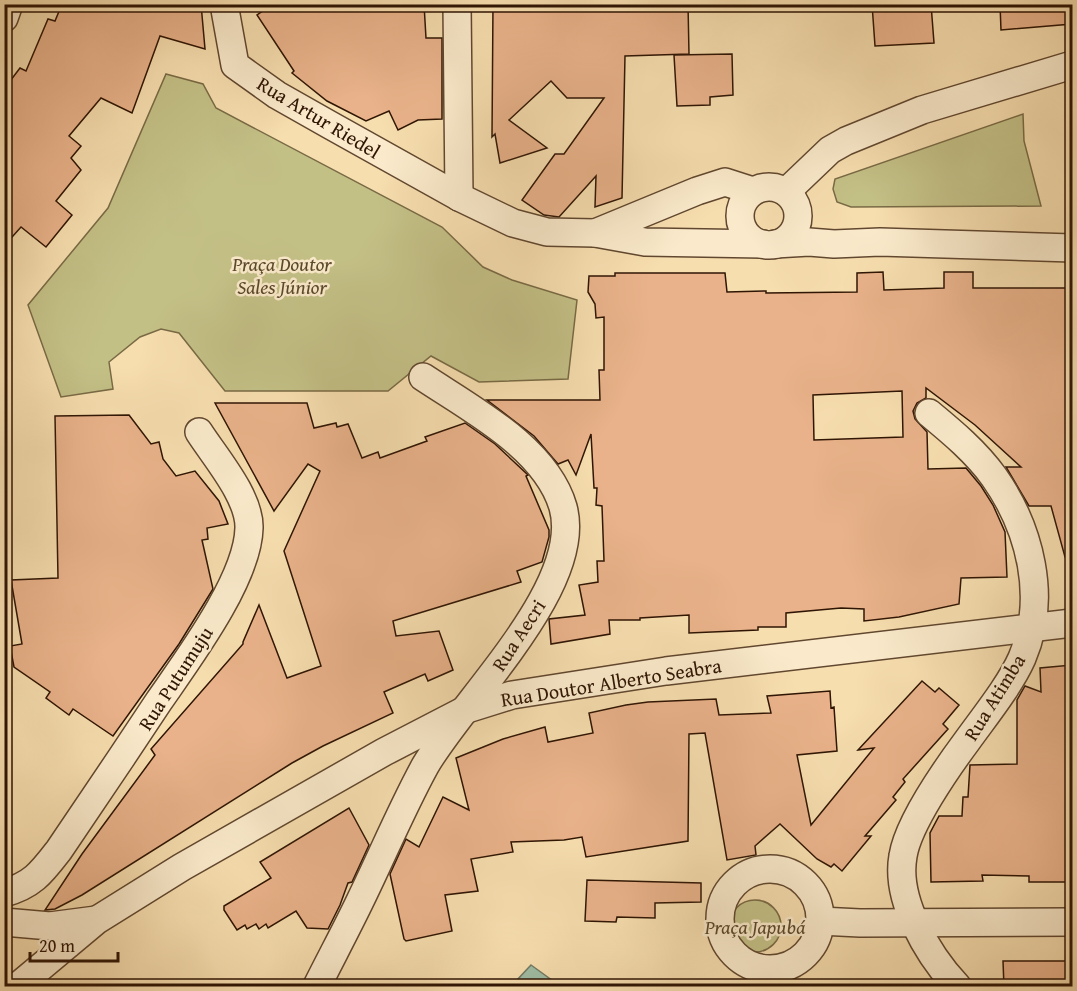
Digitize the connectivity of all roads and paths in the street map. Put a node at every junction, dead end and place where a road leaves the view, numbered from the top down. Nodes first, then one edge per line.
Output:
1 (9, 4) edge
2 (224, 4) edge
3 (457, 4) edge
4 (4, 18) edge
5 (1072, 65) edge
6 (753, 191) junction
7 (786, 192) junction
8 (459, 198) junction
9 (798, 218) junction
10 (595, 233) junction
11 (880, 242) junction
12 (769, 244) junction
13 (1072, 248) edge
14 (423, 377) dead end
15 (929, 413) dead end
16 (199, 432) dead end
17 (1072, 623) edge
18 (1032, 629) junction
19 (467, 709) junction
20 (4, 893) edge
21 (97, 920) junction
22 (820, 921) dead end
23 (4, 922) edge
24 (1072, 922) edge
25 (916, 923) junction
26 (18, 987) edge
27 (317, 987) edge
28 (957, 987) edge

1 - 4 street
2 - 8 street, Rua Artur Riedel
3 - 8 street
5 - 7 street
6 - 7 street
6 - 10 street
6 - 12 street
7 - 9 street
8 - 10 street, Rua Artur Riedel
9 - 11 street
9 - 12 street
10 - 12 street
11 - 12 street
11 - 13 street
14 - 19 street, Rua Aecri
15 - 18 street, Rua Atimba
16 - 20 street, Rua Putumuju
17 - 18 street, Rua Doutor Alberto Seabra
18 - 19 street, Rua Doutor Alberto Seabra
18 - 25 street, Rua Atimba
19 - 21 street, Rua Doutor Alberto Seabra
19 - 27 street, Rua Aecri
21 - 23 street, Rua Doutor Alberto Seabra
21 - 26 street, Rua Doutor Alberto Seabra
22 - 25 street
24 - 25 street
25 - 28 street, Rua Atimba

